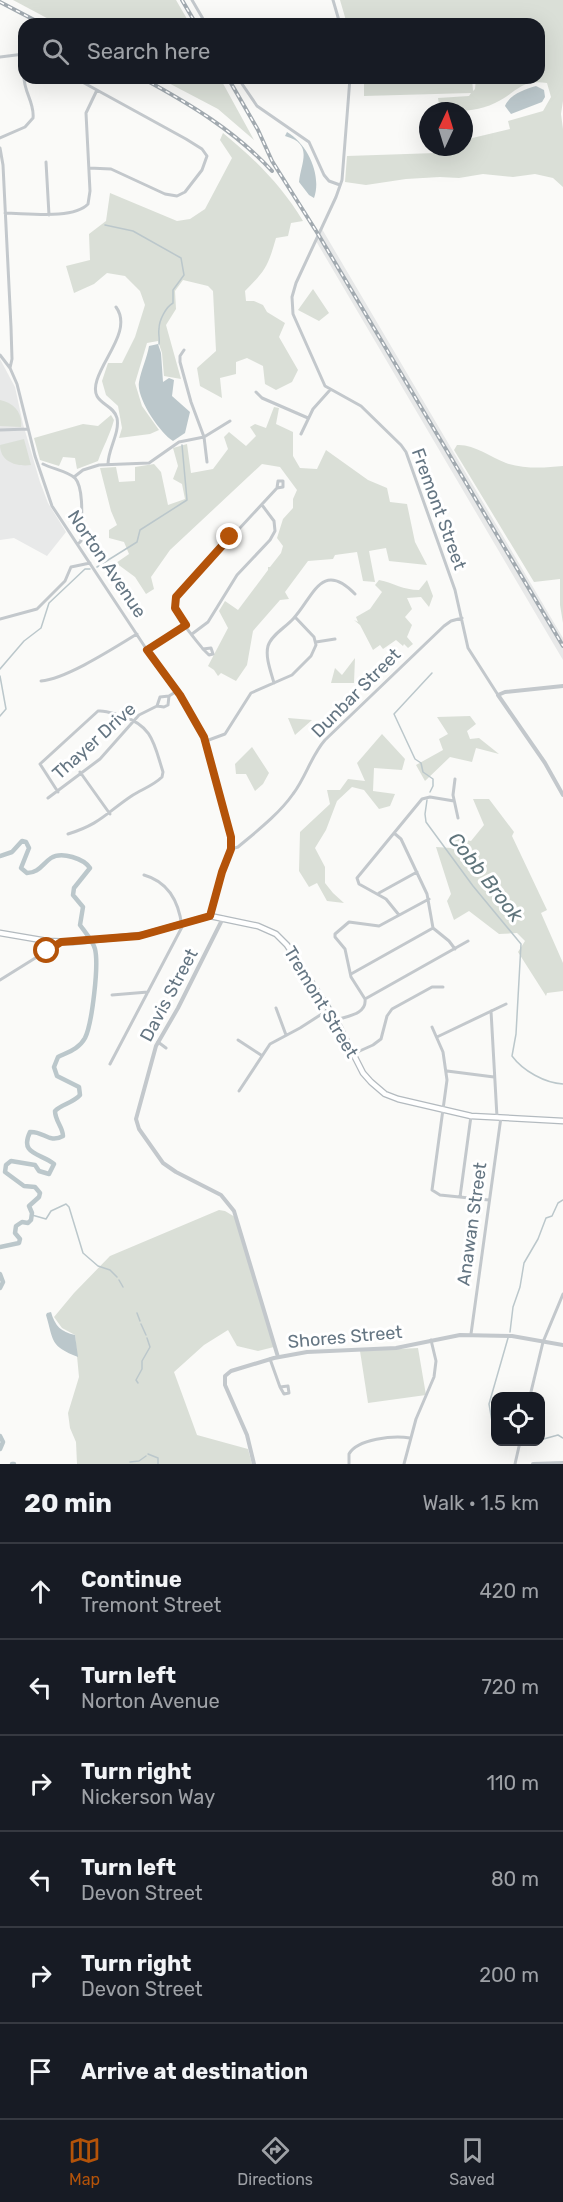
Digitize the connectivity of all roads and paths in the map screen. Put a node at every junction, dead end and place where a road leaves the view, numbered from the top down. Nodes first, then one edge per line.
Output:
1 (192, 0) edge
2 (333, 0) edge
3 (202, 18) edge
4 (338, 18) edge
5 (18, 55) edge
6 (0, 57) edge
7 (23, 84) edge
8 (86, 84) edge
9 (242, 84) edge
10 (350, 84) edge
11 (97, 90) junction
12 (0, 138) edge
13 (0, 148) edge
14 (46, 162) dead end
15 (88, 168) junction
16 (340, 186) junction
17 (5, 213) junction
18 (49, 215) junction
19 (116, 307) dead end
20 (184, 350) dead end
21 (0, 355) edge
22 (10, 368) junction
23 (330, 390) junction
24 (256, 392) dead end
25 (308, 418) junction
26 (230, 421) dead end
27 (28, 429) junction
28 (0, 430) edge
29 (301, 434) dead end
30 (204, 437) junction
31 (207, 462) dead end
32 (108, 464) junction
33 (43, 465) dead end
34 (74, 477) junction
35 (277, 488) dead end
36 (262, 505) junction
37 (78, 544) junction
38 (90, 563) junction
39 (355, 594) dead end
40 (295, 617) junction
41 (462, 618) junction
42 (0, 619) edge
43 (186, 625) junction
44 (137, 634) junction
45 (192, 634) junction
46 (335, 639) dead end
47 (316, 642) junction
48 (203, 649) dead end
49 (147, 650) junction
50 (40, 681) dead end
51 (274, 683) junction
52 (563, 687) edge
53 (177, 691) junction
54 (498, 695) junction
55 (169, 696) junction
56 (157, 706) junction
57 (134, 720) junction
58 (206, 741) junction
59 (80, 772) junction
60 (455, 779) dead end
61 (58, 792) junction
62 (563, 795) edge
63 (48, 798) dead end
64 (454, 801) junction
65 (110, 814) junction
66 (458, 818) dead end
67 (394, 833) junction
68 (68, 834) dead end
69 (231, 849) junction
70 (417, 872) junction
71 (144, 875) dead end
72 (378, 894) junction
73 (429, 899) junction
74 (399, 915) junction
75 (210, 916) junction
76 (224, 918) junction
77 (182, 923) junction
78 (433, 928) junction
79 (0, 933) edge
80 (468, 941) dead end
81 (61, 942) junction
82 (455, 949) junction
83 (351, 975) junction
84 (0, 980) edge
85 (443, 987) dead end
86 (148, 992) junction
87 (112, 995) dead end
88 (365, 999) junction
89 (506, 1004) dead end
90 (276, 1008) dead end
91 (329, 1009) junction
92 (491, 1011) junction
93 (336, 1020) junction
94 (432, 1028) dead end
95 (286, 1035) junction
96 (437, 1037) junction
97 (238, 1040) dead end
98 (158, 1041) junction
99 (166, 1048) dead end
100 (353, 1054) junction
101 (261, 1055) junction
102 (110, 1064) dead end
103 (447, 1071) junction
104 (494, 1077) junction
105 (239, 1091) dead end
106 (443, 1110) junction
107 (471, 1116) junction
108 (499, 1117) junction
109 (563, 1121) edge
110 (460, 1197) junction
111 (489, 1200) junction
112 (563, 1294) edge
113 (471, 1334) junction
114 (431, 1340) junction
115 (543, 1342) junction
116 (563, 1345) edge
117 (278, 1357) junction
118 (270, 1359) junction
119 (280, 1387) dead end
120 (532, 1392) edge
121 (410, 1438) junction
122 (519, 1446) edge
123 (563, 1463) edge
124 (254, 1464) edge
125 (349, 1464) edge
126 (404, 1464) edge
127 (515, 1464) edge
128 (533, 1464) edge
129 (539, 1464) edge

1 - 3 street
2 - 4 street
5 - 6 street
7 - 12 street
8 - 11 street
9 - 16 street
10 - 16 street
11 - 15 street
11 - 15 street
13 - 17 street
14 - 18 street
15 - 18 street
16 - 23 street
17 - 18 street
17 - 22 street
19 - 32 street
20 - 30 street
21 - 22 street, Norton Avenue
22 - 27 street, Norton Avenue
23 - 25 street
23 - 41 street, Fremont Street
24 - 25 street
25 - 29 street
26 - 30 street
27 - 28 street
27 - 37 street, Norton Avenue
30 - 31 street
30 - 32 street
32 - 34 street
33 - 34 street
34 - 37 street
35 - 36 street
36 - 43 street
36 - 45 street
37 - 38 street, Norton Avenue
38 - 42 street
38 - 44 street, Norton Avenue
39 - 40 street
40 - 47 street
40 - 51 street
41 - 54 street, Fremont Street
41 - 69 street, Dunbar Street
43 - 45 street
43 - 49 street
44 - 49 street, Norton Avenue
44 - 50 street
45 - 48 street
46 - 47 street
47 - 51 street
49 - 53 street, Norton Avenue
51 - 58 street
52 - 54 street
53 - 55 street, Thayer Drive
53 - 58 street, Norton Avenue
54 - 62 street, Fremont Street
55 - 56 street, Thayer Drive
55 - 56 street, Thayer Drive
56 - 57 street, Thayer Drive
57 - 59 street, Thayer Drive
57 - 61 street
57 - 65 street
58 - 69 street, Norton Avenue
59 - 61 street, Thayer Drive
59 - 65 street
60 - 64 street
61 - 63 street, Thayer Drive
64 - 66 street
64 - 67 street
65 - 68 street
67 - 70 street
67 - 72 street
69 - 75 street, Norton Avenue
70 - 72 street
70 - 73 street
71 - 77 street
72 - 74 street
73 - 74 street
73 - 78 street
74 - 83 street
75 - 76 main road, Tremont Street
75 - 77 main road, Tremont Street
76 - 91 main road, Tremont Street
76 - 98 street, Davis Street
77 - 81 main road, Tremont Street
77 - 86 street
78 - 82 street
78 - 83 street
79 - 81 main road, Tremont Street
80 - 82 street
81 - 84 street
82 - 88 street
83 - 88 street
85 - 100 street
86 - 87 street
86 - 102 street
88 - 93 street
89 - 92 street
90 - 95 street
91 - 93 main road, Tremont Street
91 - 95 street
92 - 96 street
92 - 104 street, Anawan Street
93 - 100 main road, Tremont Street
94 - 96 street
95 - 101 street
96 - 103 street
97 - 101 street
98 - 99 street
98 - 117 street, Davis Street
100 - 106 main road, Tremont Street
101 - 105 street
103 - 104 street
103 - 106 street
104 - 108 street, Anawan Street
106 - 107 main road, Tremont Street
106 - 110 street
107 - 108 main road, Tremont Street
107 - 110 street
108 - 109 main road, Tremont Street
108 - 111 street, Anawan Street
110 - 111 street
111 - 113 street, Anawan Street
112 - 115 street
113 - 114 street, Shores Street
113 - 115 street, Shores Street
114 - 117 street, Shores Street
114 - 121 street
115 - 116 street, Shores Street
115 - 120 street
117 - 118 street, Shores Street
118 - 119 street
118 - 124 street, Shores Street
121 - 125 street
121 - 126 street
122 - 127 street
123 - 129 street
128 - 129 street

